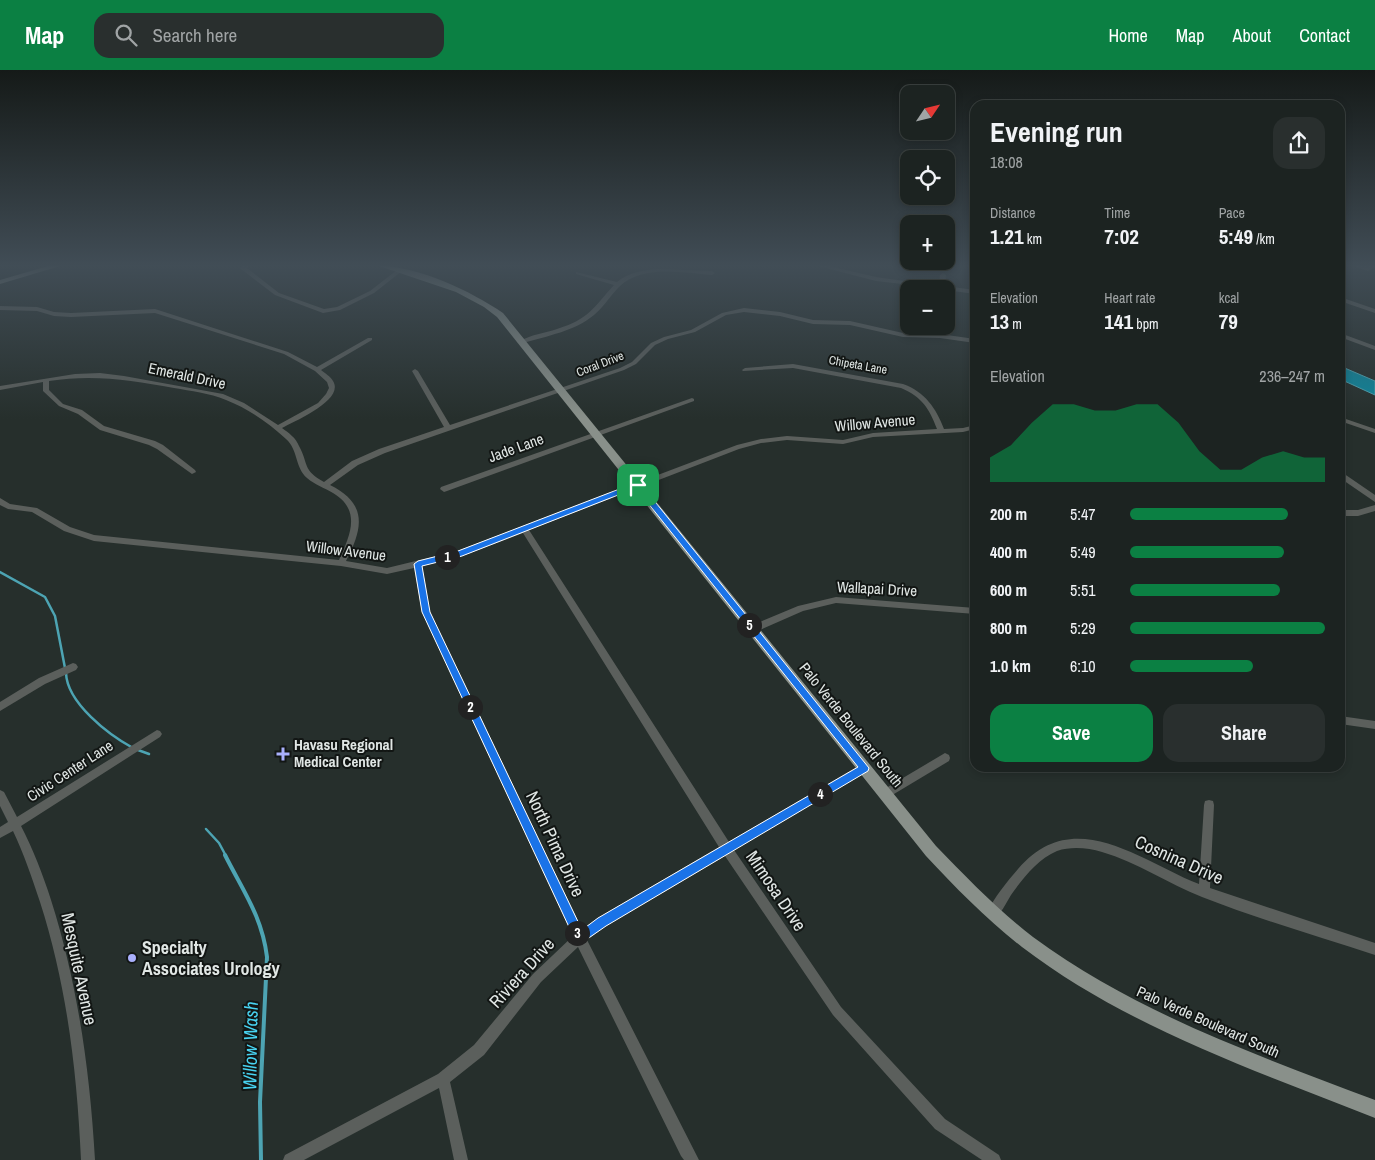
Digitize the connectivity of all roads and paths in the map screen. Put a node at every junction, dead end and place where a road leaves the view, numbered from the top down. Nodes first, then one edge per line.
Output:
1 (173, 317) edge
2 (502, 317) edge
3 (588, 317) edge
4 (719, 317) edge
5 (788, 317) edge
6 (1345, 337) edge
7 (370, 339) dead end
8 (970, 340) edge
9 (523, 341) junction
10 (1375, 348) edge
11 (317, 370) junction
12 (745, 370) dead end
13 (414, 371) dead end
14 (46, 380) junction
15 (0, 388) edge
16 (562, 390) junction
17 (692, 400) dead end
18 (1345, 421) edge
19 (277, 428) junction
20 (448, 428) junction
21 (970, 428) edge
22 (1375, 431) edge
23 (942, 432) junction
24 (596, 434) junction
25 (192, 472) dead end
26 (1345, 478) edge
27 (325, 485) junction
28 (638, 485) junction
29 (444, 488) dead end
30 (1375, 499) edge
31 (0, 501) edge
32 (1375, 508) edge
33 (1345, 513) edge
34 (524, 528) junction
35 (341, 563) junction
36 (418, 564) junction
37 (970, 612) edge
38 (753, 629) junction
39 (73, 667) dead end
40 (0, 707) edge
41 (1345, 721) edge
42 (1375, 725) edge
43 (156, 734) dead end
44 (946, 758) dead end
45 (864, 768) junction
46 (885, 794) junction
47 (0, 795) edge
48 (1209, 805) dead end
49 (15, 824) junction
50 (0, 833) edge
51 (727, 849) junction
52 (1204, 892) junction
53 (993, 914) junction
54 (580, 938) junction
55 (1375, 949) edge
56 (443, 1079) junction
57 (1375, 1109) edge
58 (88, 1160) edge
59 (290, 1160) edge
60 (461, 1160) edge
61 (692, 1160) edge
62 (994, 1160) edge

1 - 11 street
2 - 9 main road, Palo Verde Boulevard South
3 - 9 street
4 - 16 street, Coral Drive
5 - 8 street, Coral Drive
6 - 10 street
7 - 11 street
9 - 16 main road, Palo Verde Boulevard South
11 - 19 street
12 - 23 street, Chipeta Lane
13 - 20 street
14 - 15 street, Emerald Drive
14 - 19 street, Emerald Drive
14 - 25 street
16 - 20 street, Coral Drive
16 - 24 main road, Palo Verde Boulevard South
17 - 24 street, Jade Lane
18 - 22 street
19 - 27 street, Emerald Drive
20 - 27 street, Coral Drive
21 - 23 street, Willow Avenue
23 - 28 street, Willow Avenue
24 - 28 main road, Palo Verde Boulevard South
24 - 29 street, Jade Lane
26 - 30 street
27 - 35 street, Emerald Drive
28 - 34 street, Willow Avenue
28 - 38 main road, Palo Verde Boulevard South
31 - 35 street, Willow Avenue
32 - 33 street
34 - 36 street, Willow Avenue
34 - 51 street, Mimosa Drive
35 - 36 street, Willow Avenue
36 - 54 street, North Pima Drive
37 - 38 street, Wallapai Drive
38 - 45 main road, Palo Verde Boulevard South
39 - 40 street
41 - 42 street
43 - 49 street, Civic Center Lane
44 - 46 street
45 - 46 main road, Palo Verde Boulevard South
45 - 51 street, Riviera Drive
46 - 53 main road, Palo Verde Boulevard South
47 - 49 street, Mesquite Avenue
48 - 52 street
49 - 50 street, Civic Center Lane
49 - 58 street, Mesquite Avenue
51 - 54 street, Riviera Drive
51 - 62 street, Mimosa Drive
52 - 53 street, Cosnina Drive
52 - 55 street, Cosnina Drive
53 - 57 main road, Palo Verde Boulevard South
54 - 56 street, Riviera Drive
54 - 61 street, North Pima Drive
56 - 59 street, Riviera Drive
56 - 60 street

